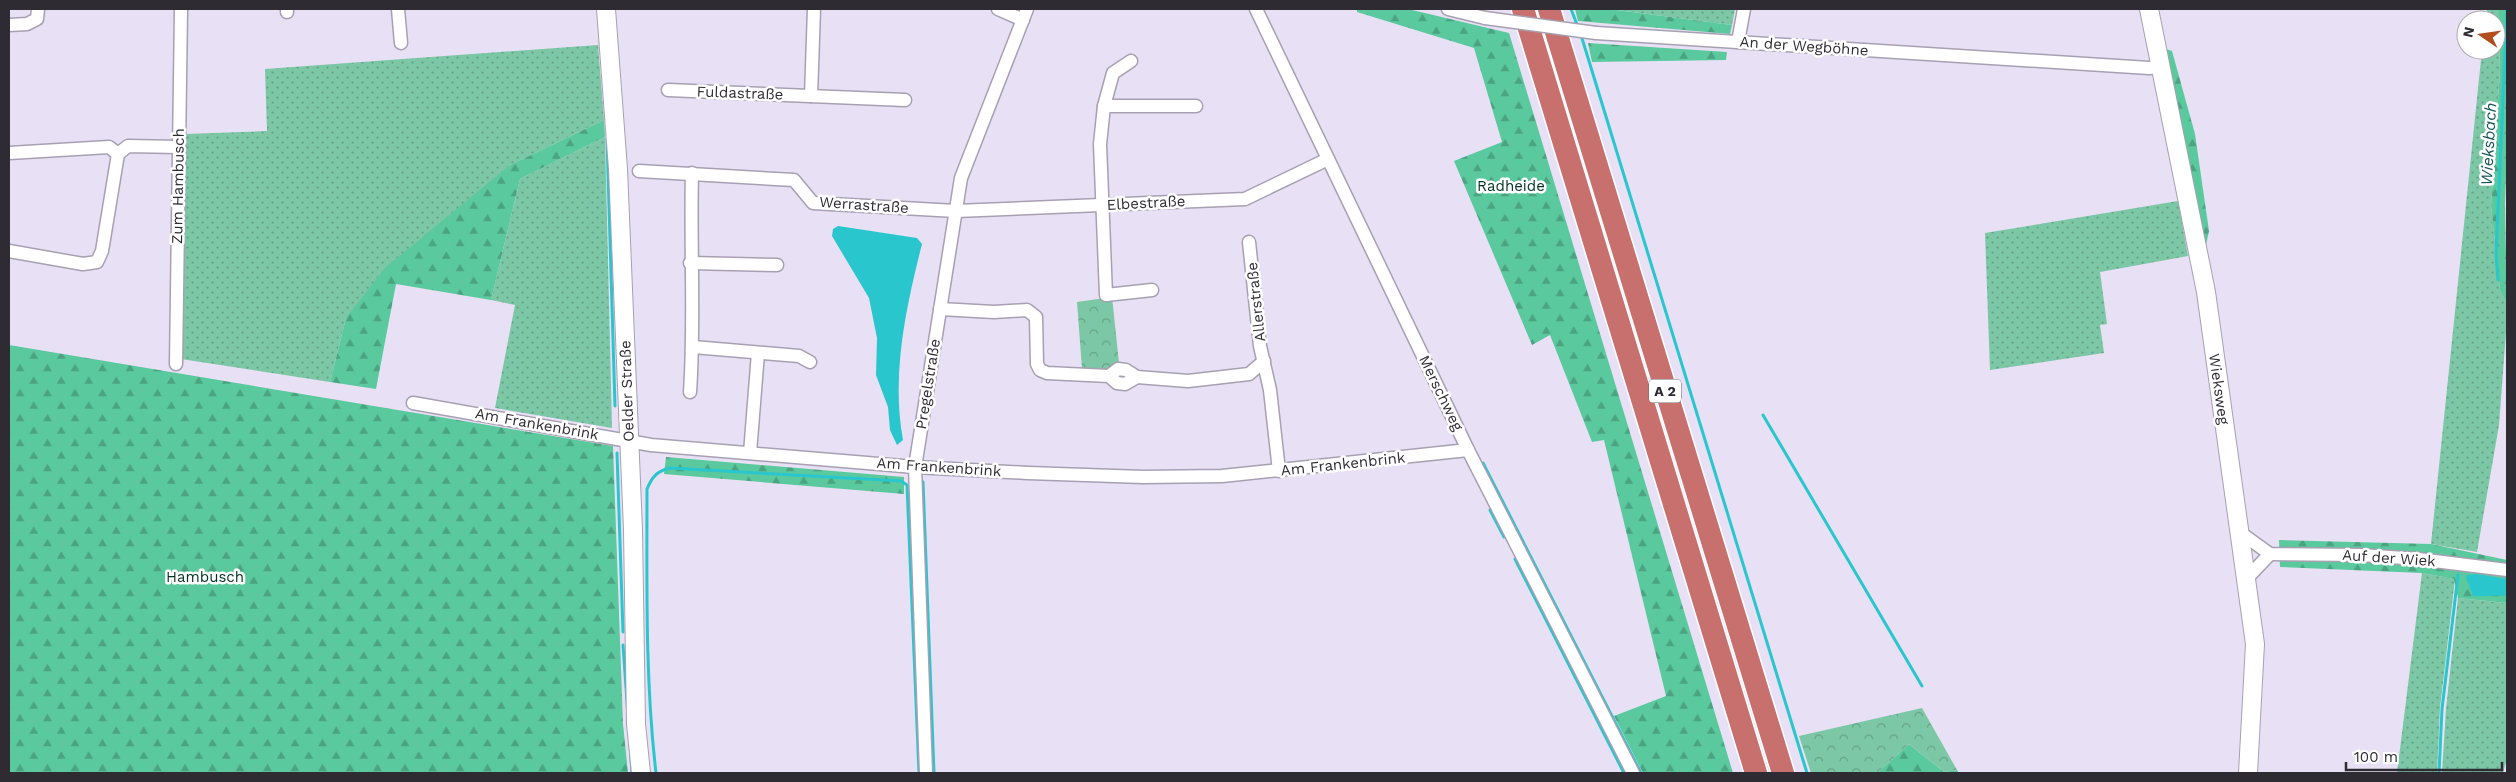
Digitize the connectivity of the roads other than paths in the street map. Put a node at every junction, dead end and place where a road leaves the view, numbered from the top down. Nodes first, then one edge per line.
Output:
1 (38, 9) edge
2 (181, 9) edge
3 (398, 9) edge
4 (606, 9) edge
5 (814, 9) edge
6 (998, 9) edge
7 (1256, 9) edge
8 (1448, 9) edge
9 (1523, 9) edge
10 (1549, 9) edge
11 (1744, 9) edge
12 (2150, 9) edge
13 (1025, 14) edge
14 (9, 25) edge
15 (1738, 42) junction
16 (401, 43) dead end
17 (1131, 61) dead end
18 (2161, 67) junction
19 (668, 90) dead end
20 (811, 96) junction
21 (905, 100) dead end
22 (1104, 106) junction
23 (1196, 106) dead end
24 (178, 147) junction
25 (9, 153) edge
26 (118, 154) junction
27 (1328, 159) junction
28 (639, 171) dead end
29 (692, 173) junction
30 (1102, 205) junction
31 (956, 211) junction
32 (1249, 242) dead end
33 (9, 251) edge
34 (690, 263) junction
35 (777, 265) dead end
36 (1152, 290) dead end
37 (940, 309) junction
38 (693, 347) junction
39 (758, 352) junction
40 (1264, 361) junction
41 (810, 362) dead end
42 (176, 364) dead end
43 (1249, 374) junction
44 (1270, 390) junction
45 (690, 392) dead end
46 (413, 403) dead end
47 (629, 440) junction
48 (1468, 450) junction
49 (750, 453) junction
50 (915, 467) junction
51 (1279, 471) junction
52 (2240, 536) junction
53 (2270, 554) junction
54 (2507, 570) edge
55 (2246, 576) junction
56 (641, 773) edge
57 (926, 773) edge
58 (1634, 773) edge
59 (1756, 773) edge
60 (1783, 773) edge
61 (2248, 773) edge

1 - 14 street
2 - 24 street, Zum Hambusch
3 - 16 street
4 - 47 street, Oelder Straße
5 - 20 street
6 - 13 street
7 - 27 street, Merschweg
8 - 15 street, An der Wegböhne, bridge
9 - 59 highway, A 2
10 - 60 highway, A 2
11 - 15 street
12 - 18 street, Wieksweg
13 - 31 street, Pregelstraße
15 - 18 street, An der Wegböhne
17 - 22 street
18 - 52 street, Wieksweg
19 - 20 street, Fuldastraße
20 - 21 street, Fuldastraße
22 - 23 street
22 - 30 street
24 - 26 street
24 - 42 street, Zum Hambusch
25 - 26 street
26 - 33 street
27 - 30 street, Elbestraße
27 - 48 street, Merschweg
28 - 29 street, Werrastraße
29 - 31 street, Werrastraße
29 - 34 street
30 - 31 street, Elbestraße
30 - 36 street
31 - 37 street, Pregelstraße
32 - 40 street, Allerstraße
34 - 35 street
34 - 38 street
37 - 43 street
37 - 50 street, Pregelstraße
38 - 39 street
38 - 45 street
39 - 41 street
39 - 49 street
40 - 43 street, Allerstraße
40 - 44 street, Allerstraße
43 - 44 street
44 - 51 street, Allerstraße
46 - 47 street, Am Frankenbrink
47 - 49 street, Am Frankenbrink
47 - 56 street, Oelder Straße
48 - 51 street, Am Frankenbrink
48 - 58 street, Merschweg
49 - 50 street, Am Frankenbrink
50 - 51 street, Am Frankenbrink
50 - 57 street, Pregelstraße
52 - 53 street
52 - 55 street, Wieksweg
53 - 54 street, Auf der Wiek
53 - 55 street
55 - 61 street, Wieksweg

